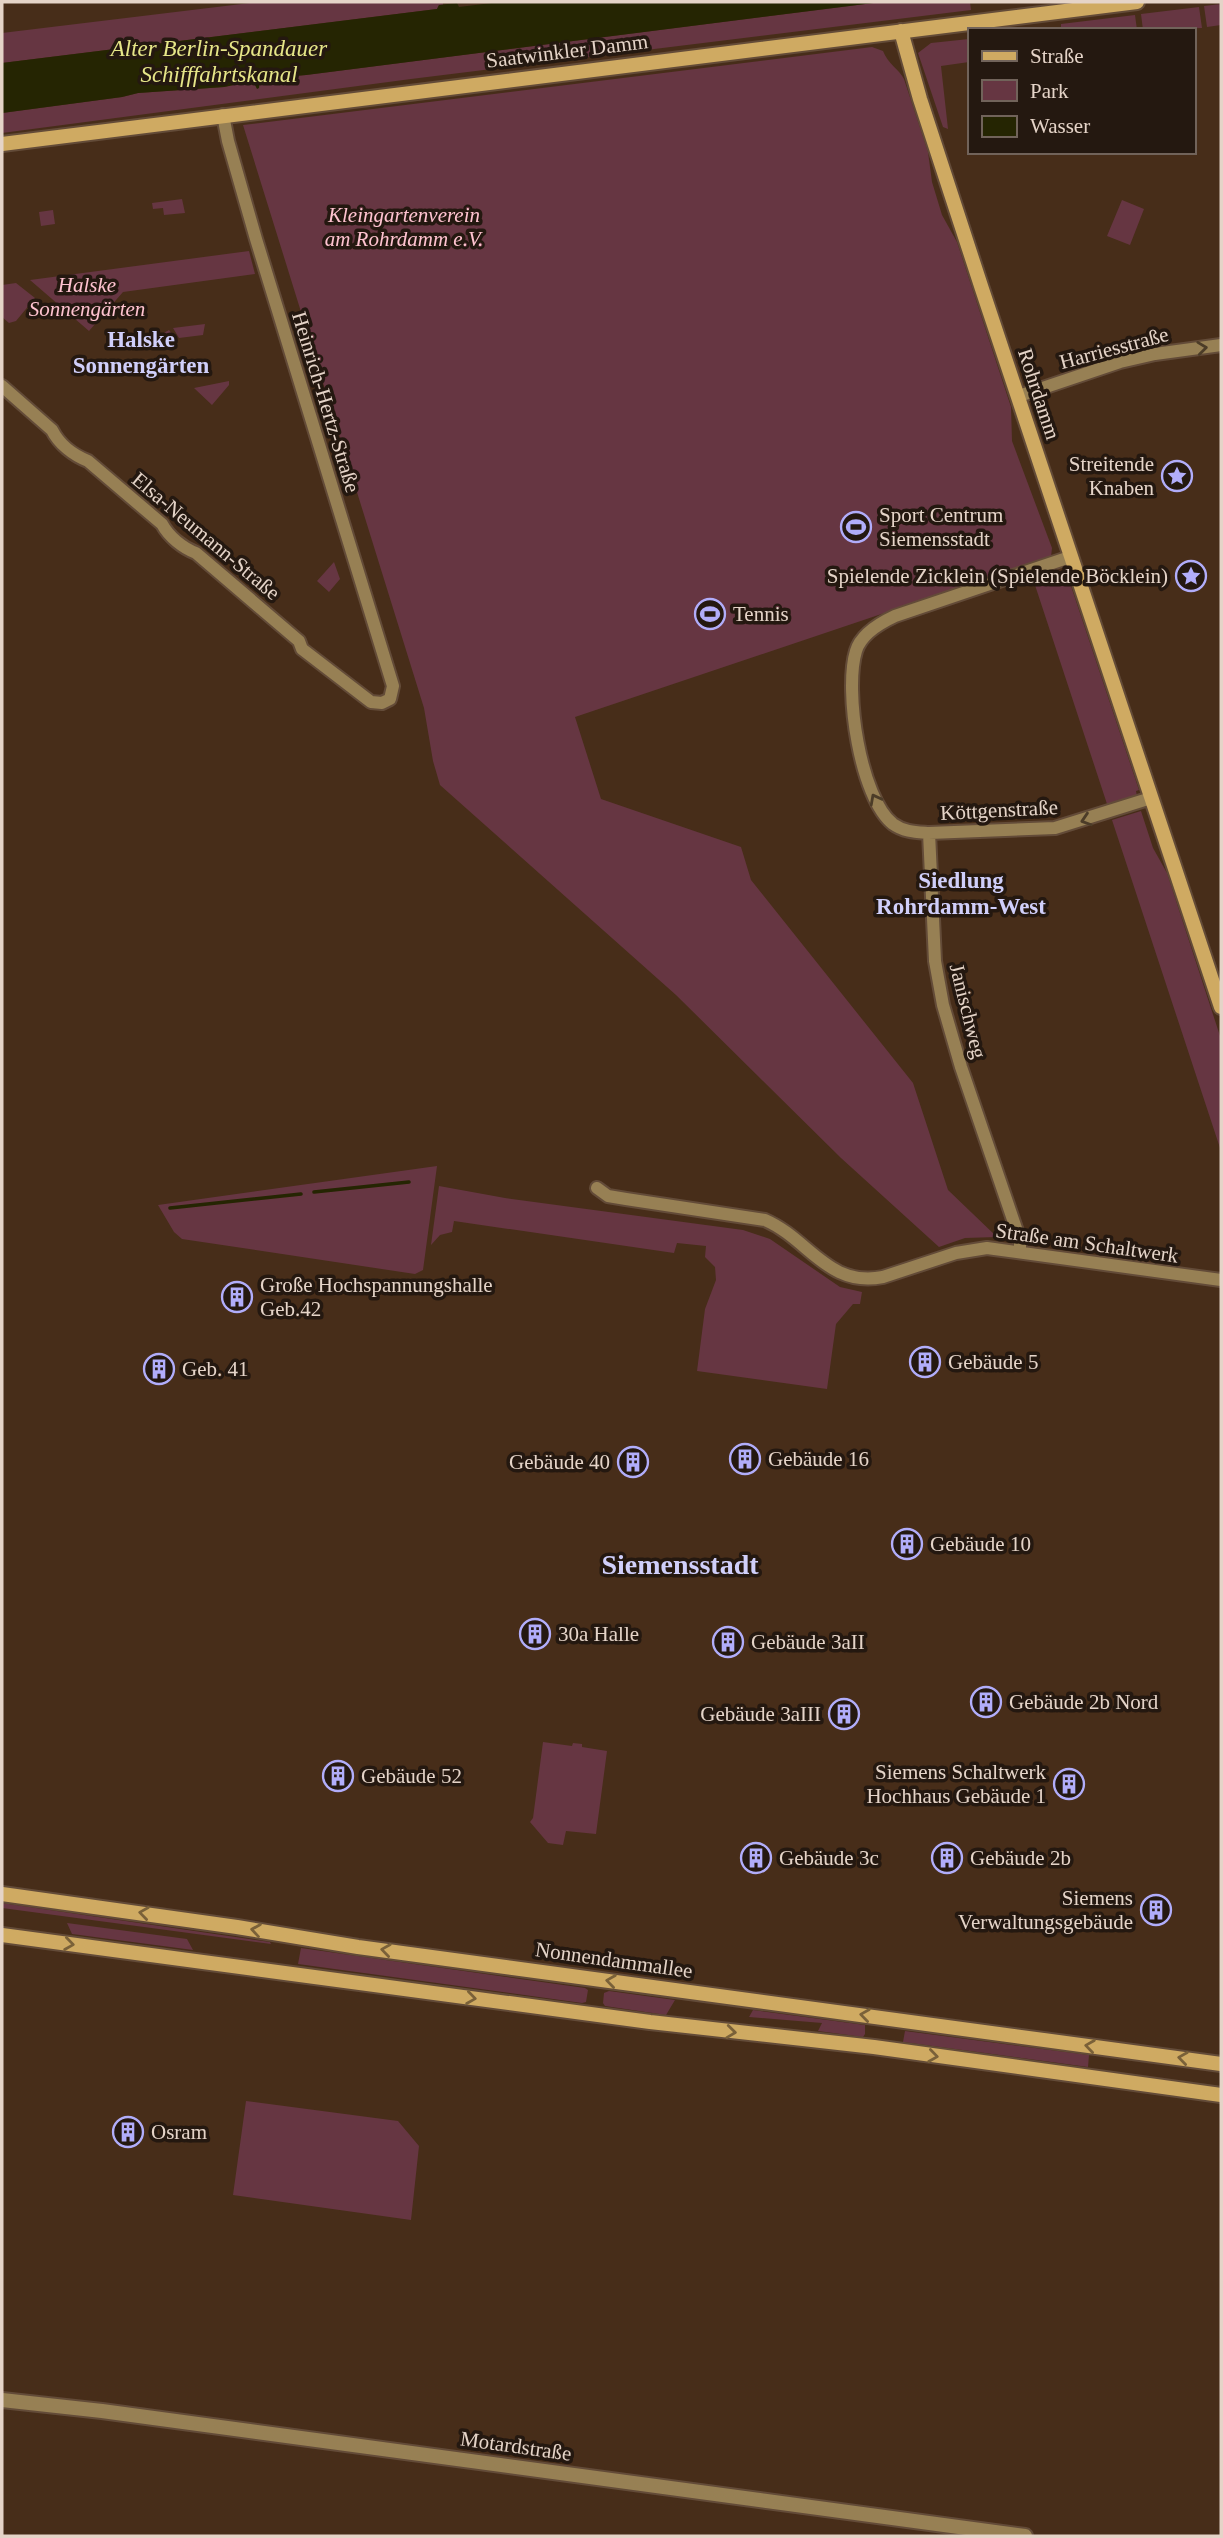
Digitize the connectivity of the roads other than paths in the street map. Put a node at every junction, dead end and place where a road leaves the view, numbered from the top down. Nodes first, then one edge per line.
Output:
1 (1138, 2) edge
2 (901, 31) junction
3 (223, 115) junction
4 (2, 144) edge
5 (1221, 345) edge
6 (2, 386) edge
7 (1018, 396) junction
8 (1070, 557) junction
9 (390, 699) joint
10 (1151, 798) junction
11 (929, 833) junction
12 (1216, 976) edge
13 (1221, 1007) edge
14 (597, 1188) dead end
15 (1020, 1251) junction
16 (1221, 1280) edge
17 (2, 1894) edge
18 (2, 1935) edge
19 (1221, 2063) edge
20 (1221, 2095) edge
21 (2, 2400) edge
22 (1025, 2536) edge

1 - 2 main road, Saatwinkler Damm
2 - 3 main road, Saatwinkler Damm
2 - 7 main road, Rohrdamm
3 - 4 main road, Saatwinkler Damm
3 - 9 street, Heinrich-Hertz-Straße
7 -> 5 street, Harriesstraße
6 - 9 street, Elsa-Neumann-Straße
7 - 8 main road, Rohrdamm
8 - 10 main road, Rohrdamm
11 -> 8 street
10 -> 11 street, Köttgenstraße
10 - 12 main road, Rohrdamm
11 - 15 street, Janischweg
12 - 13 main road, Rohrdamm
14 - 15 street, Straße am Schaltwerk
15 - 16 street, Straße am Schaltwerk
19 -> 17 main road, Nonnendammallee
18 -> 20 main road
21 - 22 street, Motardstraße

